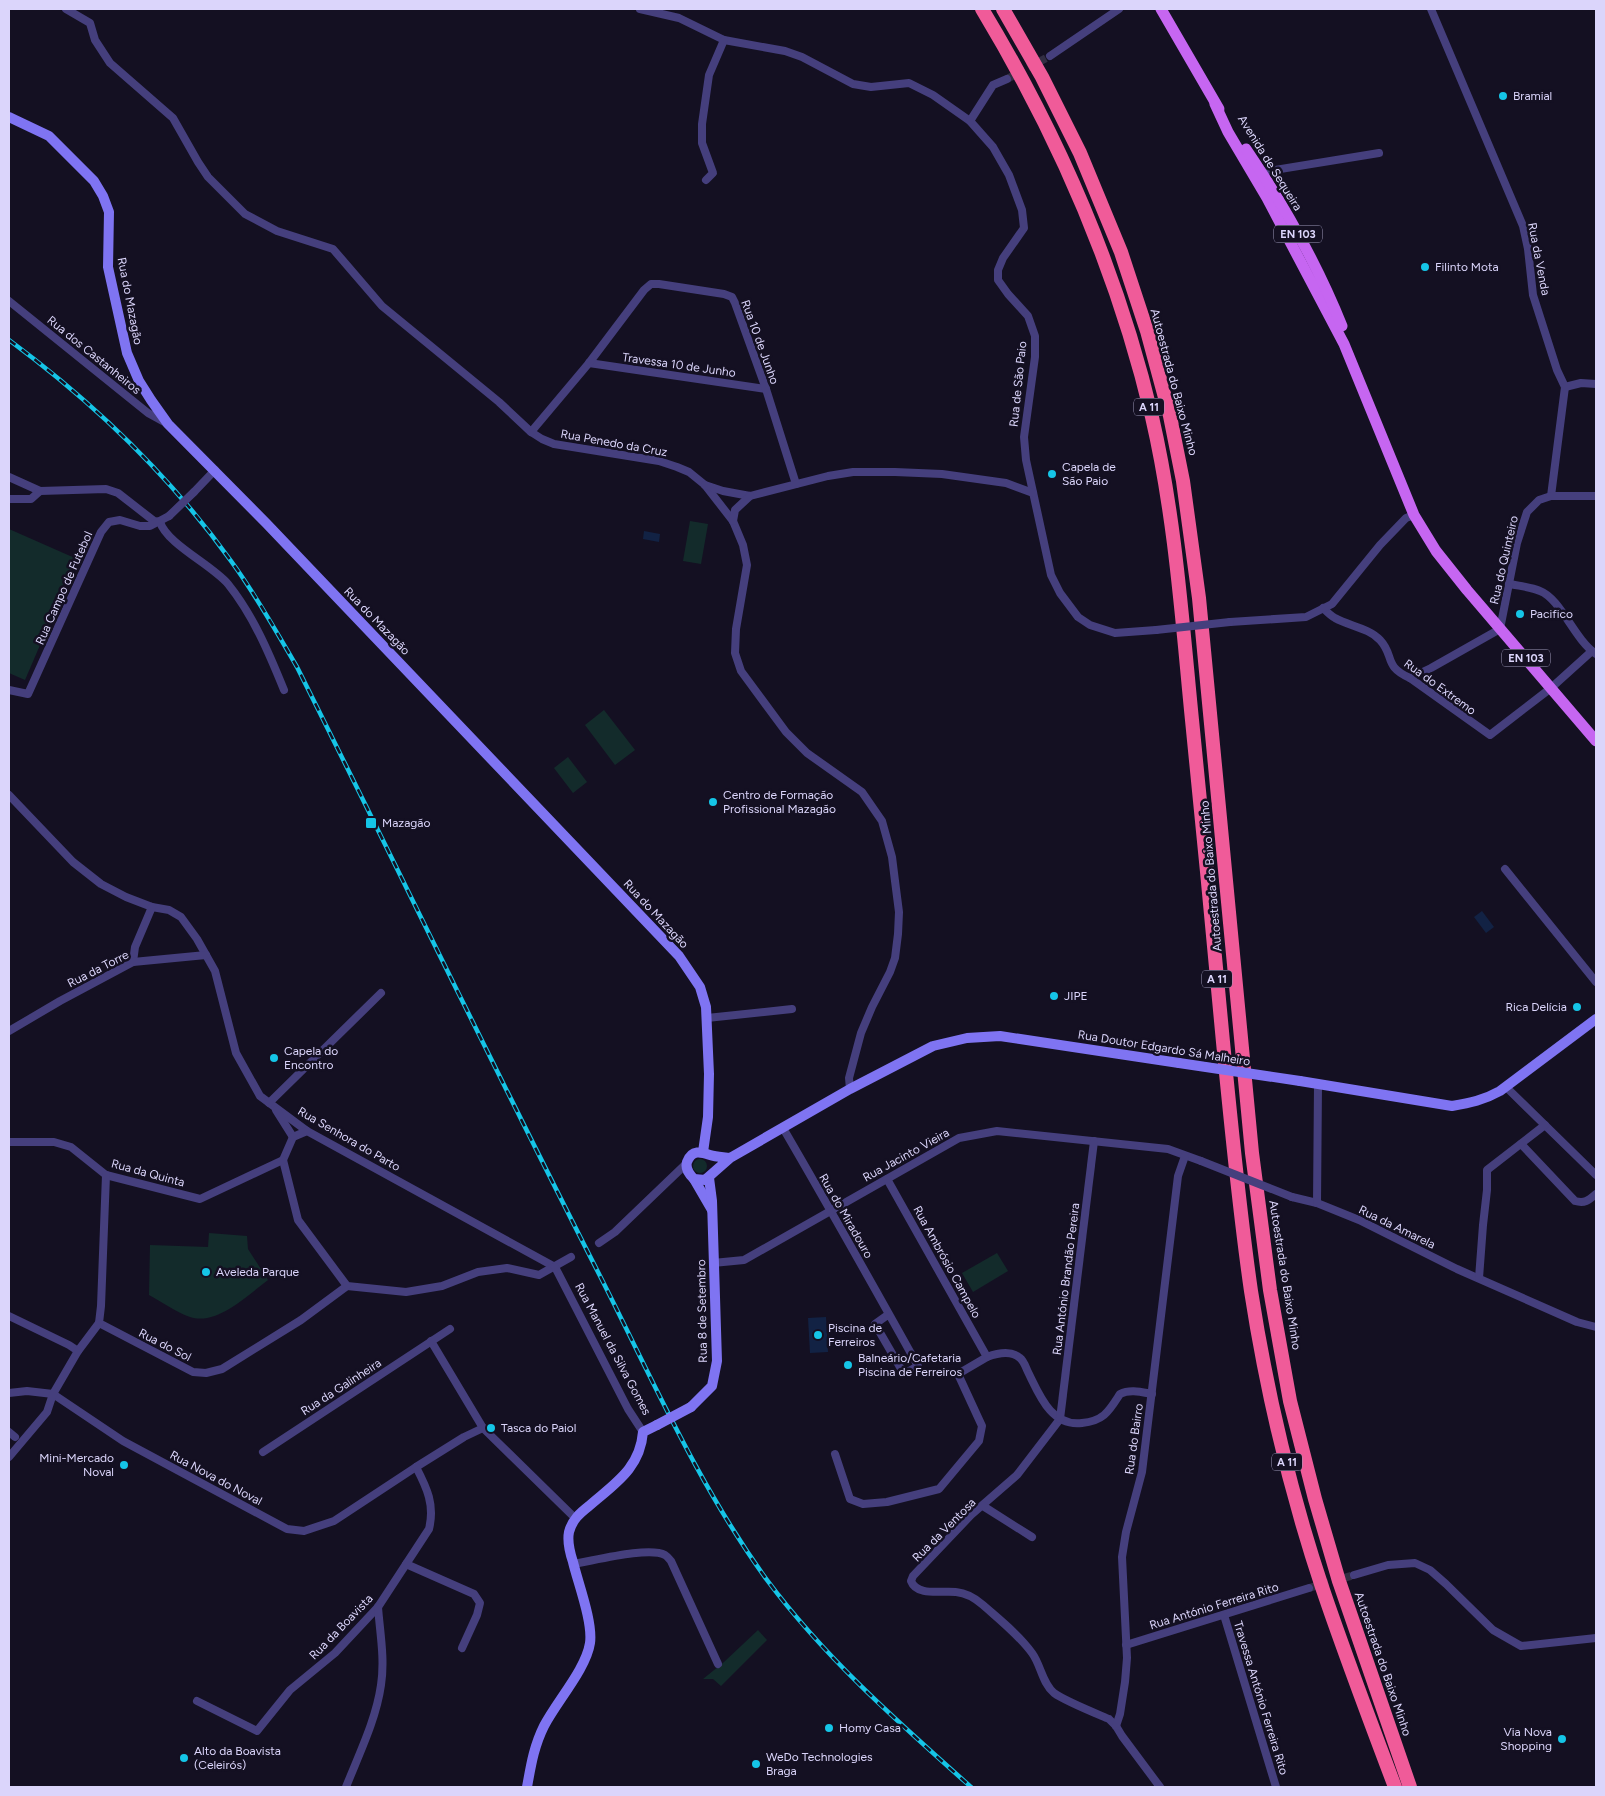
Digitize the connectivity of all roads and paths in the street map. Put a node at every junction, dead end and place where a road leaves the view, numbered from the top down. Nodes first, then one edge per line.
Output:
1 (66, 9) edge
2 (640, 9) edge
3 (982, 9) edge
4 (1003, 9) edge
5 (1119, 9) edge
6 (1161, 9) edge
7 (1431, 9) edge
8 (724, 40) junction
9 (1050, 56) tunnel mouth
10 (1007, 79) tunnel mouth
11 (1215, 104) junction
12 (9, 118) edge
13 (970, 121) junction
14 (1379, 154) dead end
15 (1262, 172) junction
16 (706, 180) dead end
17 (9, 300) edge
18 (589, 363) junction
19 (1358, 375) junction
20 (1596, 384) edge
21 (1566, 387) junction
22 (766, 389) junction
23 (168, 424) junction
24 (531, 432) junction
25 (215, 470) junction
26 (9, 477) edge
27 (796, 484) junction
28 (705, 485) junction
29 (40, 491) junction
30 (1033, 493) junction
31 (750, 496) junction
32 (1551, 496) junction
33 (1596, 496) edge
34 (9, 499) edge
35 (1414, 514) junction
36 (733, 521) junction
37 (160, 522) junction
38 (1510, 584) junction
39 (1323, 608) junction
40 (1500, 628) junction
41 (1594, 652) edge
42 (1410, 678) junction
43 (1551, 688) junction
44 (9, 690) edge
45 (284, 690) dead end
46 (1596, 741) edge
47 (9, 796) edge
48 (1505, 869) dead end
49 (152, 907) junction
50 (206, 955) junction
51 (133, 962) junction
52 (1596, 982) edge
53 (381, 992) dead end
54 (792, 1009) dead end
55 (707, 1018) junction
56 (1596, 1019) edge
57 (9, 1031) edge
58 (1318, 1085) junction
59 (850, 1088) junction
60 (1506, 1088) junction
61 (272, 1105) junction
62 (1545, 1125) junction
63 (783, 1128) junction
64 (307, 1131) junction
65 (292, 1137) junction
66 (1094, 1141) junction
67 (9, 1142) edge
68 (1521, 1144) junction
69 (706, 1154) junction
70 (1185, 1156) junction
71 (730, 1158) junction
72 (283, 1160) junction
73 (687, 1164) junction
74 (106, 1175) junction
75 (712, 1175) junction
76 (1596, 1175) edge
77 (694, 1179) junction
78 (887, 1179) junction
79 (1596, 1194) edge
80 (1317, 1203) junction
81 (712, 1210) junction
82 (830, 1210) junction
83 (599, 1243) dead end
84 (571, 1257) dead end
85 (713, 1263) junction
86 (556, 1267) junction
87 (1479, 1278) junction
88 (347, 1286) junction
89 (889, 1314) junction
90 (9, 1316) edge
91 (99, 1323) junction
92 (1596, 1327) edge
93 (450, 1329) dead end
94 (431, 1341) junction
95 (78, 1351) junction
96 (987, 1357) junction
97 (9, 1393) edge
98 (53, 1394) junction
99 (1152, 1394) junction
100 (1060, 1419) junction
101 (483, 1428) junction
102 (643, 1432) junction
103 (263, 1452) dead end
104 (835, 1454) dead end
105 (9, 1457) edge
106 (416, 1467) junction
107 (983, 1506) junction
108 (575, 1518) junction
109 (1032, 1537) dead end
110 (406, 1564) junction
111 (573, 1564) junction
112 (1354, 1575) tunnel mouth
113 (1309, 1588) tunnel mouth
114 (378, 1607) junction
115 (1224, 1615) junction
116 (1596, 1638) edge
117 (1126, 1645) junction
118 (462, 1648) dead end
119 (718, 1664) dead end
120 (1357, 1686) junction
121 (197, 1702) dead end
122 (1116, 1726) junction
123 (346, 1787) edge
124 (527, 1787) edge
125 (1160, 1787) edge
126 (1276, 1787) edge
127 (1390, 1787) edge
128 (1395, 1787) edge
129 (1410, 1787) edge

1 - 24 street, Rua Penedo da Cruz
2 - 8 street, Rua de São Paio
3 - 120 highway, Autoestrada do Baixo Minho / A 11
4 - 129 highway, Autoestrada do Baixo Minho / A 11
5 - 9 street
6 - 11 main road, Avenida de Sequeira / EN 103
7 - 21 street, Rua da Venda
8 - 13 street, Rua de São Paio
8 - 16 street
10 - 13 street
11 - 15 main road, Avenida de Sequeira / EN 103
11 - 19 main road, Avenida de Sequeira / EN 103
12 - 23 street, Rua do Mazagão
13 - 30 street, Rua de São Paio
14 - 15 street
15 - 19 main road, Avenida de Sequeira / EN 103
17 - 23 street, Rua dos Castanheiros
18 - 22 street, Travessa 10 de Junho
18 - 22 street, Rua 10 de Junho
18 - 24 street, Rua 10 de Junho
19 - 35 main road, Avenida de Sequeira / EN 103
20 - 21 street
21 - 32 street
22 - 27 street, Rua 10 de Junho
23 - 25 street, Rua do Mazagão
24 - 28 street, Rua Penedo da Cruz
25 - 37 street, bridge
25 - 55 street, Rua do Mazagão
26 - 29 street
27 - 30 street
27 - 31 street
28 - 31 street
28 - 36 street, Rua Penedo da Cruz
29 - 34 street
29 - 37 street
30 - 39 street, Rua de São Paio, bridge
31 - 36 street
32 - 33 street
32 - 38 street, Rua do Quinteiro
35 - 39 street, Rua de São Paio
35 - 40 main road, Avenida de Sequeira / EN 103
36 - 59 street, Rua Penedo da Cruz
37 - 44 street, Rua Campo de Futebol
37 - 45 street
38 - 40 street, Rua do Quinteiro
38 - 41 street
39 - 42 street, Rua do Extremo
40 - 42 street
40 - 43 main road, EN 103
41 - 43 street
42 - 43 street, Rua do Extremo
43 - 46 main road, EN 103
47 - 49 street, Rua Senhora do Parto
48 - 52 street
49 - 50 street, Rua Senhora do Parto
49 - 51 street
50 - 51 street, Rua da Torre
50 - 61 street, Rua Senhora do Parto
51 - 57 street, Rua da Torre
53 - 61 street
54 - 55 street
55 - 69 street, Rua do Mazagão
56 - 60 street, Rua Doutor Edgardo Sá Malheiro
58 - 59 street, Rua Doutor Edgardo Sá Malheiro, bridge
58 - 60 street, Rua Doutor Edgardo Sá Malheiro
58 - 80 street
59 - 63 street, Rua Doutor Edgardo Sá Malheiro
60 - 62 street
61 - 64 street, Rua Senhora do Parto
61 - 65 street
62 - 68 street
62 - 76 street
63 - 71 street, Rua Doutor Edgardo Sá Malheiro
63 - 82 street, Rua do Miradouro
64 - 65 street
64 - 86 street, Rua Senhora do Parto
65 - 72 street
66 - 70 street, Rua Jacinto Vieira
66 - 78 street, Rua Jacinto Vieira
66 - 100 street, Rua António Brandão Pereira
67 - 74 street, Rua da Quinta
68 - 79 street
68 - 87 street
69 - 71 street
69 - 73 street
69 - 75 street
70 - 80 street, Rua da Amarela, bridge
70 - 99 street, Rua do Bairro
71 - 75 street, Rua Doutor Edgardo Sá Malheiro
72 - 74 street, Rua da Quinta
72 - 88 street
73 - 77 street
73 - 83 street
74 - 91 street
75 - 77 street
75 - 81 street, Rua 8 de Setembro
77 - 81 street, Rua 8 de Setembro
78 - 82 street, Rua Jacinto Vieira
78 - 96 street, Rua Ambrósio Campelo
80 - 87 street, Rua da Amarela
81 - 85 street, Rua 8 de Setembro
82 - 85 street, Rua Jacinto Vieira
82 - 89 street, Rua do Miradouro
84 - 86 street
85 - 102 street, Rua 8 de Setembro, bridge
86 - 88 street
86 - 102 street, Rua Manuel da Silva Gomes
87 - 92 street, Rua da Amarela
88 - 91 street, Rua do Sol
89 - 89 street, Rua do Miradouro
90 - 95 street
91 - 95 street
93 - 94 street, Rua da Galinheira
94 - 101 street
94 - 103 street, Rua da Galinheira
95 - 98 street
96 - 100 street
96 - 104 street
97 - 98 street
98 - 105 street
98 - 106 street, Rua Nova do Noval
99 - 100 street
99 - 117 street, Rua do Bairro
100 - 107 street, Rua da Ventosa
101 - 106 street, Rua Nova do Noval
101 - 108 street
102 - 108 street, Rua Manuel da Silva Gomes
106 - 110 street, Rua da Boavista
107 - 109 street
107 - 122 street, Rua da Ventosa
108 - 111 street
110 - 114 street, Rua da Boavista
110 - 118 street
111 - 119 street
111 - 124 street
112 - 116 street
113 - 115 street, Rua António Ferreira Rito
114 - 121 street, Rua da Boavista
114 - 123 street
115 - 117 street, Rua António Ferreira Rito
115 - 126 street, Travessa António Ferreira Rito
117 - 122 street, Rua do Bairro
120 - 127 highway, A 11
120 - 128 highway
122 - 125 street, Rua da Ventosa

